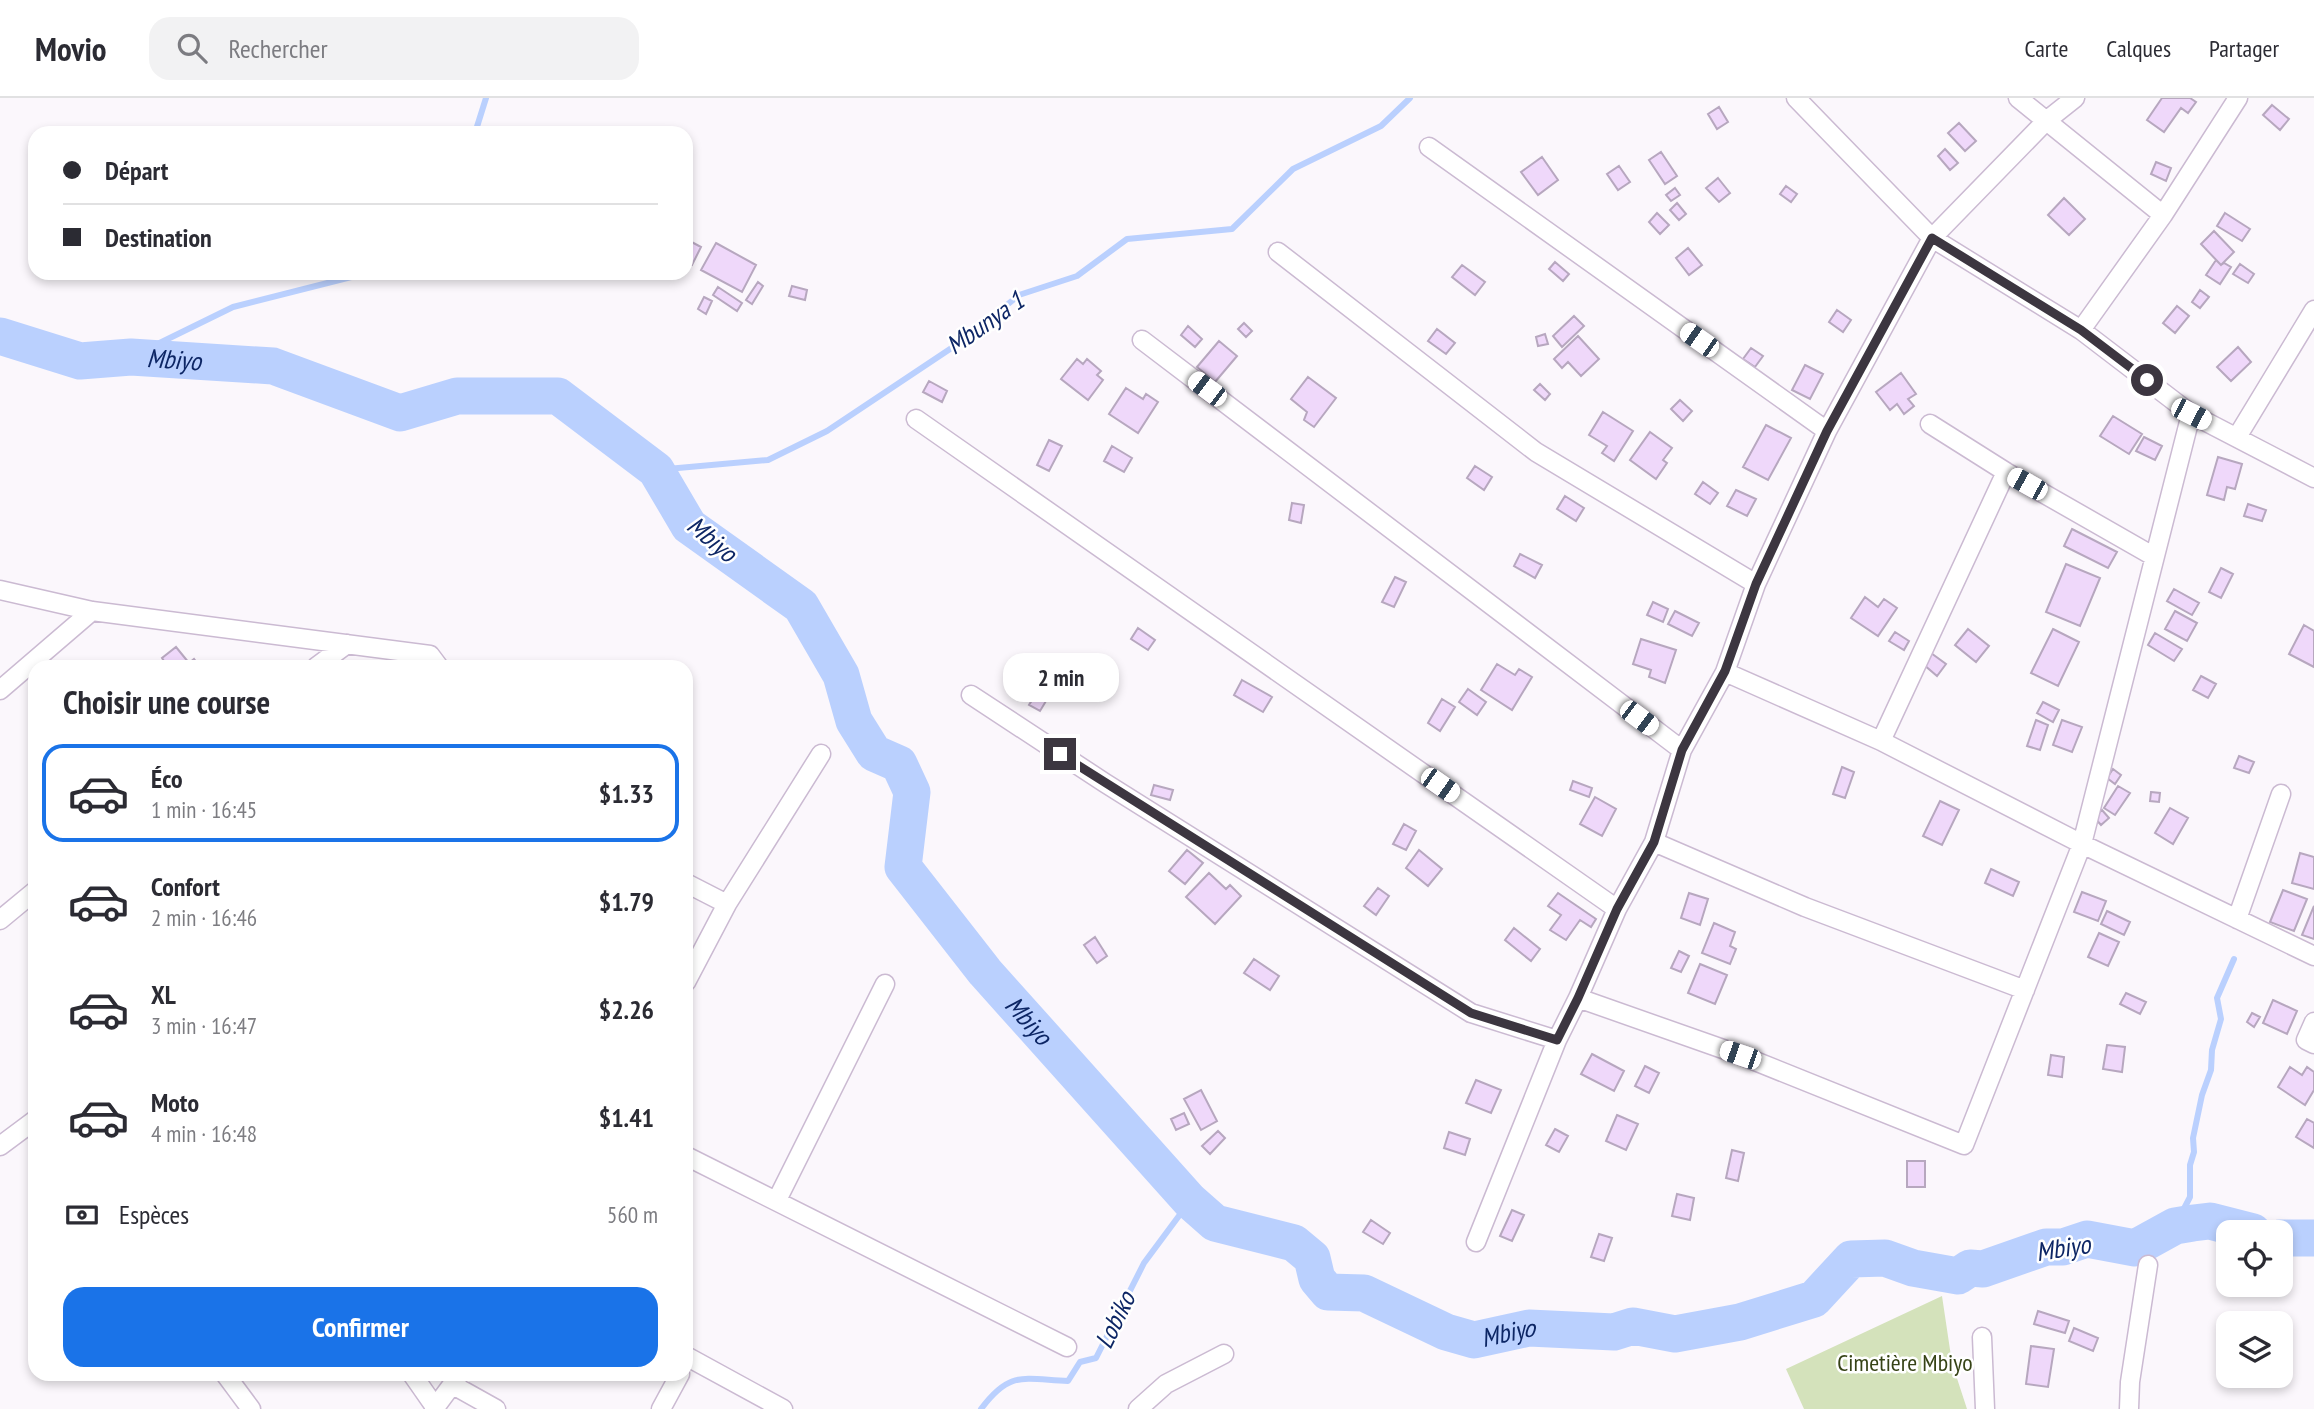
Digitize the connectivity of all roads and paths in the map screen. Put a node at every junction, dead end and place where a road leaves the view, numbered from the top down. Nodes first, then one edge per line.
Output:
1 (1796, 98) edge
2 (2018, 98) edge
3 (2075, 98) edge
4 (2232, 100) edge
5 (2046, 121) junction
6 (1429, 147) dead end
7 (2163, 215) junction
8 (1932, 238) junction
9 (1278, 252) dead end
10 (2314, 310) edge
11 (2081, 330) junction
12 (1142, 340) dead end
13 (2191, 414) junction
14 (916, 419) dead end
15 (1930, 424) dead end
16 (1827, 431) junction
17 (2237, 437) junction
18 (2006, 472) junction
19 (2314, 478) edge
20 (2153, 556) junction
21 (1756, 584) junction
22 (0, 590) edge
23 (92, 611) junction
24 (347, 644) junction
25 (35, 660) edge
26 (325, 660) edge
27 (434, 660) edge
28 (28, 666) edge
29 (1725, 671) junction
30 (0, 690) edge
31 (971, 695) dead end
32 (1881, 741) junction
33 (1682, 750) junction
34 (821, 754) dead end
35 (2281, 794) dead end
36 (1654, 842) junction
37 (2082, 844) junction
38 (693, 887) edge
39 (28, 897) edge
40 (727, 904) junction
41 (1617, 909) junction
42 (2237, 919) junction
43 (0, 920) edge
44 (2314, 956) edge
45 (693, 969) edge
46 (885, 984) dead end
47 (2025, 989) junction
48 (1578, 998) junction
49 (2314, 1022) edge
50 (1557, 1040) junction
51 (2314, 1044) edge
52 (28, 1125) edge
53 (0, 1146) edge
54 (693, 1159) edge
55 (776, 1200) junction
56 (1476, 1242) dead end
57 (2148, 1265) dead end
58 (1982, 1337) dead end
59 (1067, 1347) dead end
60 (1224, 1354) dead end
61 (693, 1361) edge
62 (230, 1381) edge
63 (417, 1381) edge
64 (455, 1381) edge
65 (460, 1381) edge
66 (676, 1381) edge
67 (434, 1408) edge
68 (251, 1409) edge
69 (496, 1409) edge
70 (662, 1409) edge
71 (783, 1409) edge
72 (1138, 1409) edge
73 (1985, 1409) edge
74 (2129, 1409) edge

1 - 8 street
2 - 5 street
3 - 5 street
4 - 7 street
5 - 7 street
5 - 8 street
6 - 16 street
7 - 11 street
8 - 11 street
8 - 16 street
9 - 21 street
10 - 17 street
11 - 13 street
12 - 33 street
13 - 17 street
13 - 20 street
14 - 41 street
15 - 18 street
16 - 21 street
17 - 19 street
18 - 20 street
18 - 32 street
20 - 37 street
21 - 29 street
22 - 23 street
23 - 24 street
23 - 25 street
24 - 26 street
24 - 27 street
28 - 30 street
29 - 32 street
29 - 33 street
31 - 50 street
32 - 37 street
33 - 36 street
34 - 40 street
35 - 42 street
36 - 41 street
36 - 47 street
37 - 42 street
37 - 47 street
38 - 40 street
39 - 43 street
40 - 45 street
41 - 48 street
42 - 44 street
46 - 55 street
47 - 48 street
48 - 50 street
49 - 51 street
50 - 56 street
52 - 53 street
54 - 55 street
55 - 59 street
57 - 74 street
58 - 73 street
60 - 72 street
61 - 71 street
62 - 68 street
63 - 67 street
64 - 67 street
65 - 69 street
66 - 70 street

